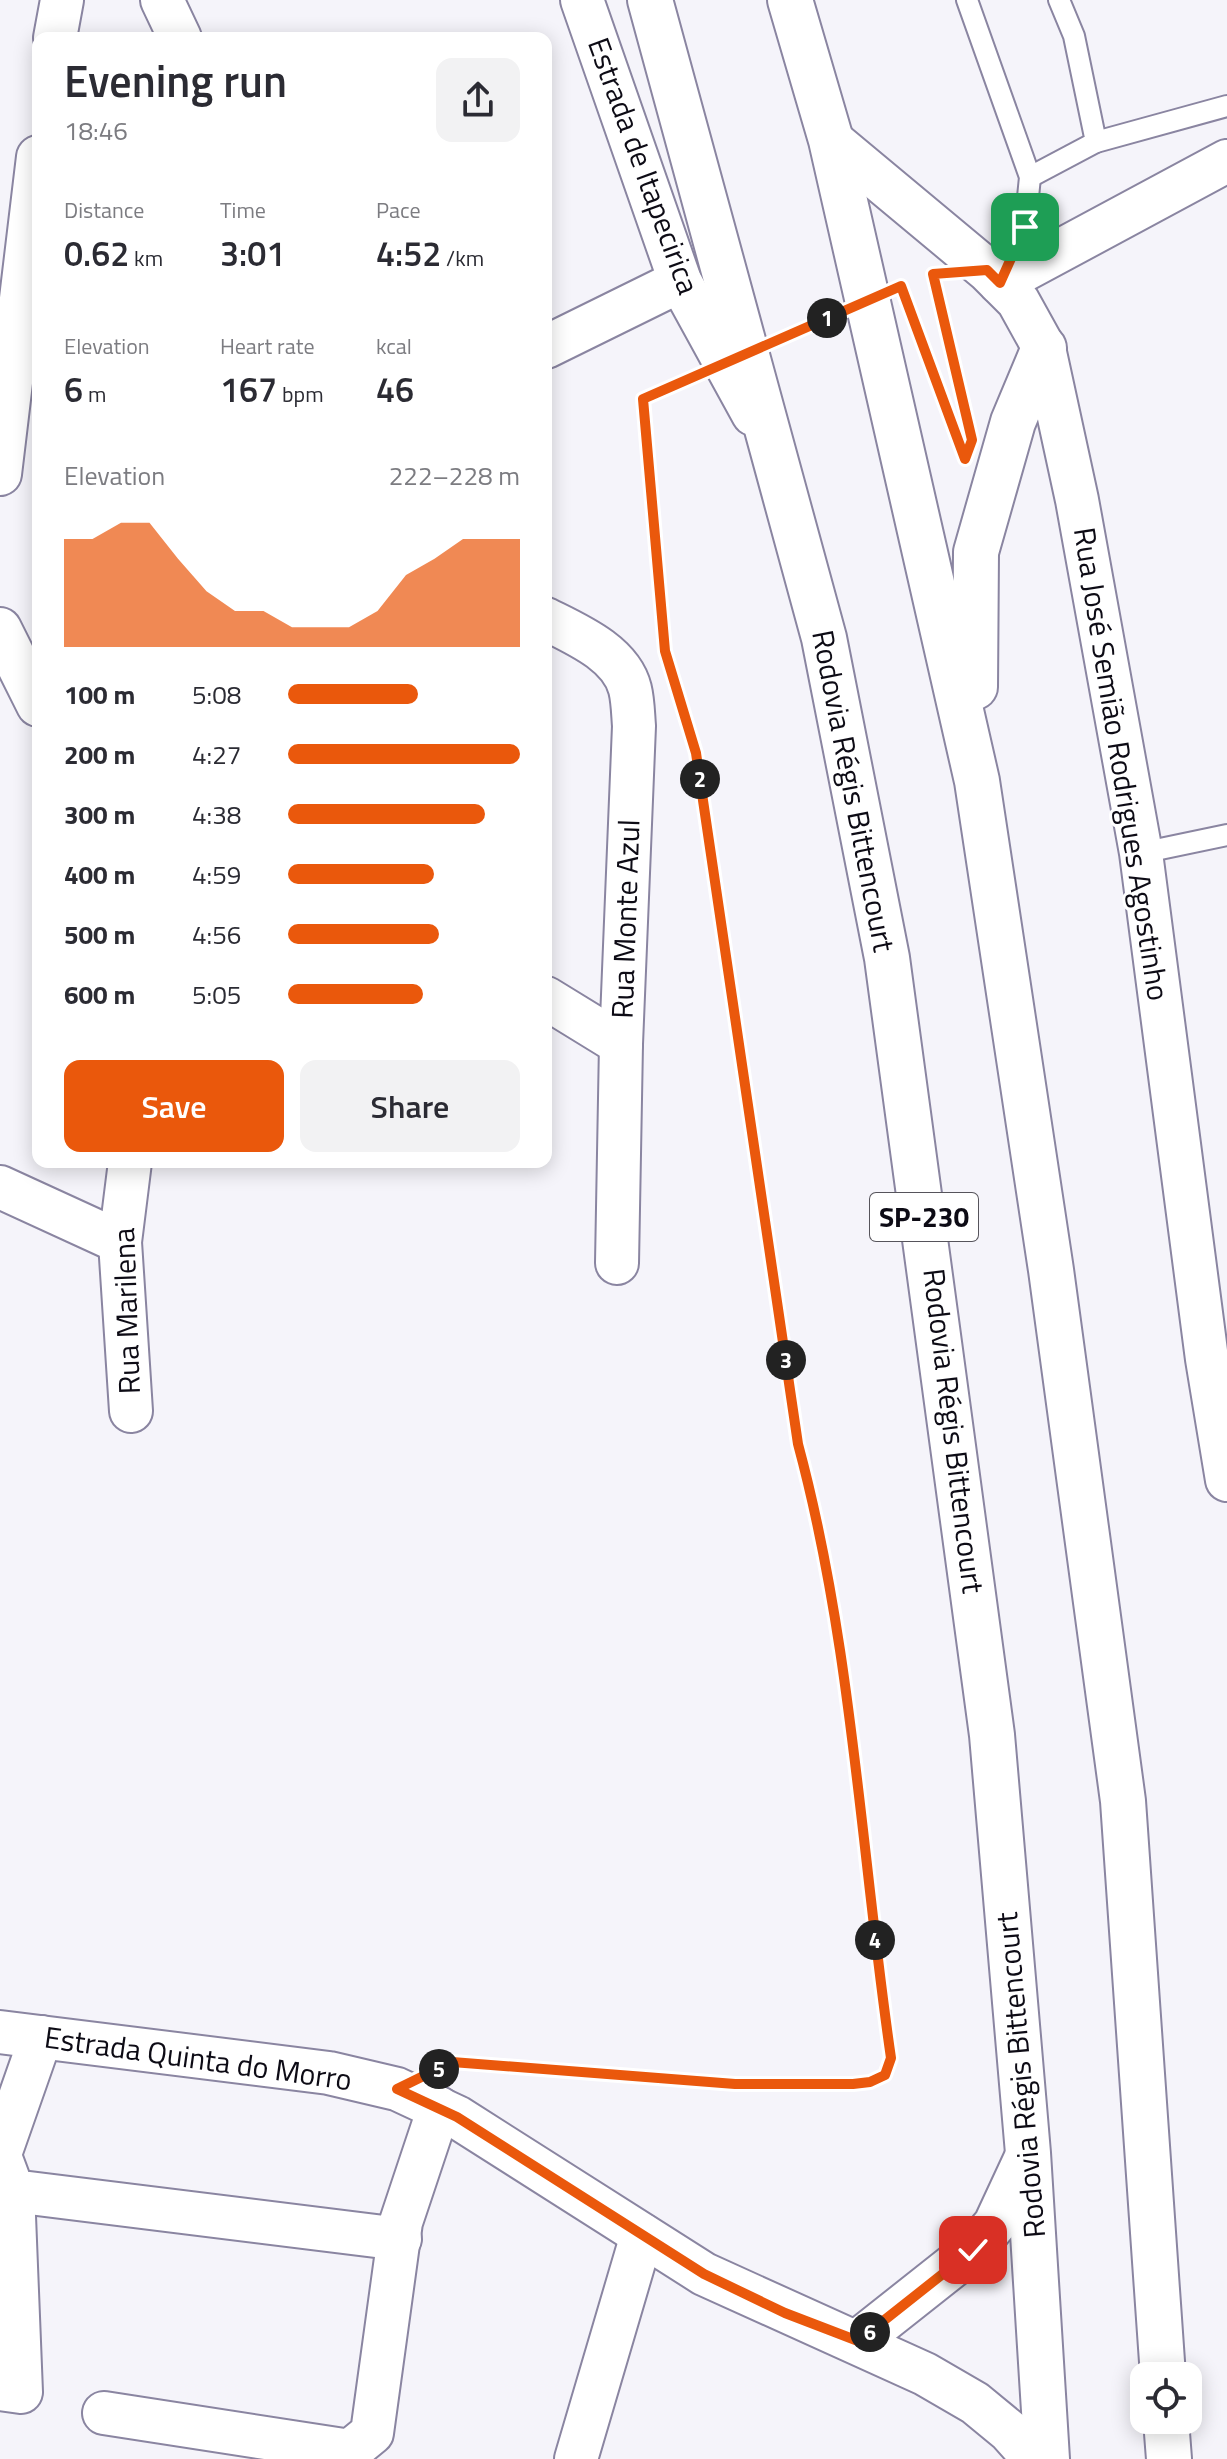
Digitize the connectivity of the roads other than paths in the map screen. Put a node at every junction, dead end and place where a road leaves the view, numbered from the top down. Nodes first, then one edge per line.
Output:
1 (62, 0) edge
2 (162, 0) edge
3 (582, 0) edge
4 (650, 0) edge
5 (790, 0) edge
6 (967, 0) edge
7 (1059, 0) edge
8 (56, 32) edge
9 (177, 32) edge
10 (1227, 106) edge
11 (831, 140) junction
12 (1096, 142) junction
13 (1227, 161) edge
14 (1030, 177) junction
15 (32, 207) edge
16 (994, 277) junction
17 (680, 281) junction
18 (552, 344) edge
19 (1044, 348) junction
20 (777, 457) junction
21 (0, 474) edge
22 (552, 622) edge
23 (0, 629) edge
24 (32, 689) edge
25 (977, 781) junction
26 (1227, 835) edge
27 (1141, 853) junction
28 (552, 1002) edge
29 (621, 1044) junction
30 (129, 1168) edge
31 (0, 1187) edge
32 (120, 1242) junction
33 (617, 1263) dead end
34 (1217, 1358) edge
35 (131, 1411) dead end
36 (1227, 1480) edge
37 (0, 2032) edge
38 (41, 2037) junction
39 (439, 2108) junction
40 (1028, 2153) junction
41 (4, 2167) edge
42 (642, 2235) junction
43 (400, 2239) junction
44 (858, 2341) junction
45 (1162, 2362) edge
46 (0, 2389) edge
47 (104, 2413) dead end
48 (1167, 2434) edge
49 (576, 2459) edge
50 (1034, 2459) edge
51 (1047, 2459) edge
52 (1169, 2459) edge

1 - 8 street
2 - 9 street
3 - 17 street, Estrada de Itapecirica
4 - 20 highway, Rodovia Régis Bittencourt / SP-230
5 - 11 highway
6 - 14 lane
7 - 12 lane
10 - 12 lane
11 - 16 street, Rua José Semião Rodrigues Agostinho
11 - 25 highway
12 - 14 lane
13 - 16 street
14 - 16 lane
15 - 21 street
16 - 19 street, Rua José Semião Rodrigues Agostinho
17 - 18 street
17 - 20 street, Estrada de Itapecirica
19 - 25 highway
19 - 27 street, Rua José Semião Rodrigues Agostinho
20 - 40 highway, Rodovia Régis Bittencourt / SP-230
22 - 29 street, Rua Monte Azul
23 - 24 street
25 - 45 highway
26 - 27 lane
27 - 34 street, Rua José Semião Rodrigues Agostinho
28 - 29 street
29 - 33 street, Rua Monte Azul
30 - 32 street, Rua Marilena
31 - 32 street
32 - 35 street, Rua Marilena
34 - 36 street, Rua José Semião Rodrigues Agostinho
37 - 38 street, Estrada Quinta do Morro
38 - 39 street, Estrada Quinta do Morro
38 - 41 street
39 - 42 street, Estrada Quinta do Morro
39 - 43 street
40 - 44 street
40 - 51 highway, Rodovia Régis Bittencourt / SP-230
41 - 43 street
41 - 46 street
42 - 44 street, Estrada Quinta do Morro
42 - 49 street
43 - 47 street
44 - 50 street, Estrada Quinta do Morro
48 - 52 highway

